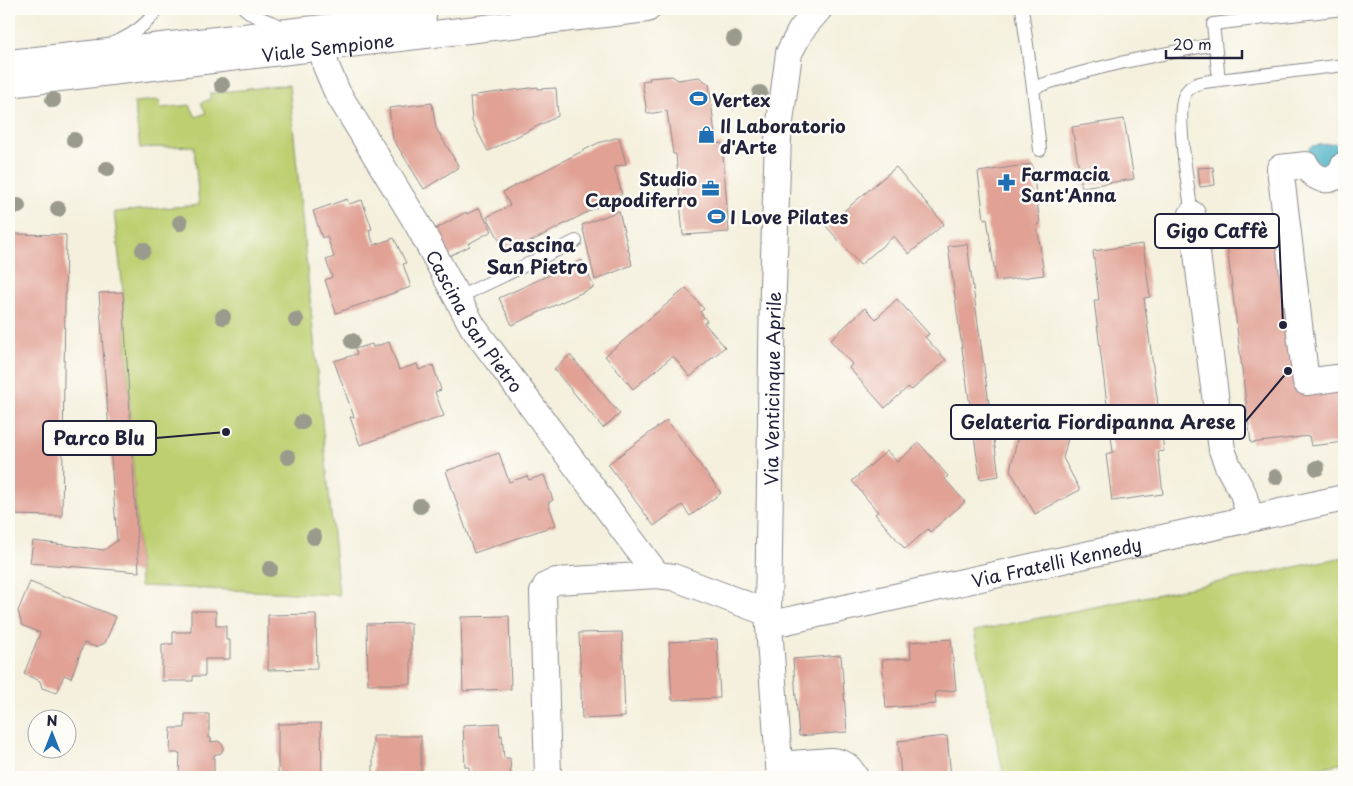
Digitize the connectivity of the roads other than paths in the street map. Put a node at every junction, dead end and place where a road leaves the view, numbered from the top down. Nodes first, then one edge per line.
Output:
1 (158, 9) edge
2 (245, 9) edge
3 (501, 9) edge
4 (647, 9) edge
5 (819, 9) edge
6 (1022, 9) edge
7 (1343, 9) edge
8 (301, 31) junction
9 (1215, 44) junction
10 (322, 48) junction
11 (85, 55) junction
12 (9, 63) edge
13 (1344, 66) edge
14 (1219, 80) junction
15 (9, 84) edge
16 (1033, 88) junction
17 (1344, 147) edge
18 (1040, 150) dead end
19 (1344, 154) edge
20 (1344, 165) edge
21 (1192, 214) joint
22 (576, 241) dead end
23 (457, 298) junction
24 (1344, 377) edge
25 (1344, 498) edge
26 (1250, 518) junction
27 (657, 575) junction
28 (769, 618) junction
29 (780, 771) edge
30 (548, 777) edge
31 (854, 777) edge

1 - 11 lane
2 - 8 lane
3 - 8 street, Viale Sempione
4 - 10 street, Viale Sempione
5 - 28 street, Via Venticinque Aprile
6 - 16 lane
7 - 9 lane
8 - 11 street, Viale Sempione
9 - 14 lane
9 - 16 lane
10 - 15 street, Viale Sempione
10 - 23 street, Cascina San Pietro
11 - 12 street, Viale Sempione
13 - 14 lane
14 - 21 lane
16 - 18 lane
17 - 19 street
20 - 24 street
21 - 26 street
22 - 23 lane
23 - 27 street, Cascina San Pietro
25 - 26 street, Via Fratelli Kennedy
26 - 28 street, Via Fratelli Kennedy
27 - 28 street
27 - 30 street
28 - 29 street, Via Venticinque Aprile
29 - 31 street

